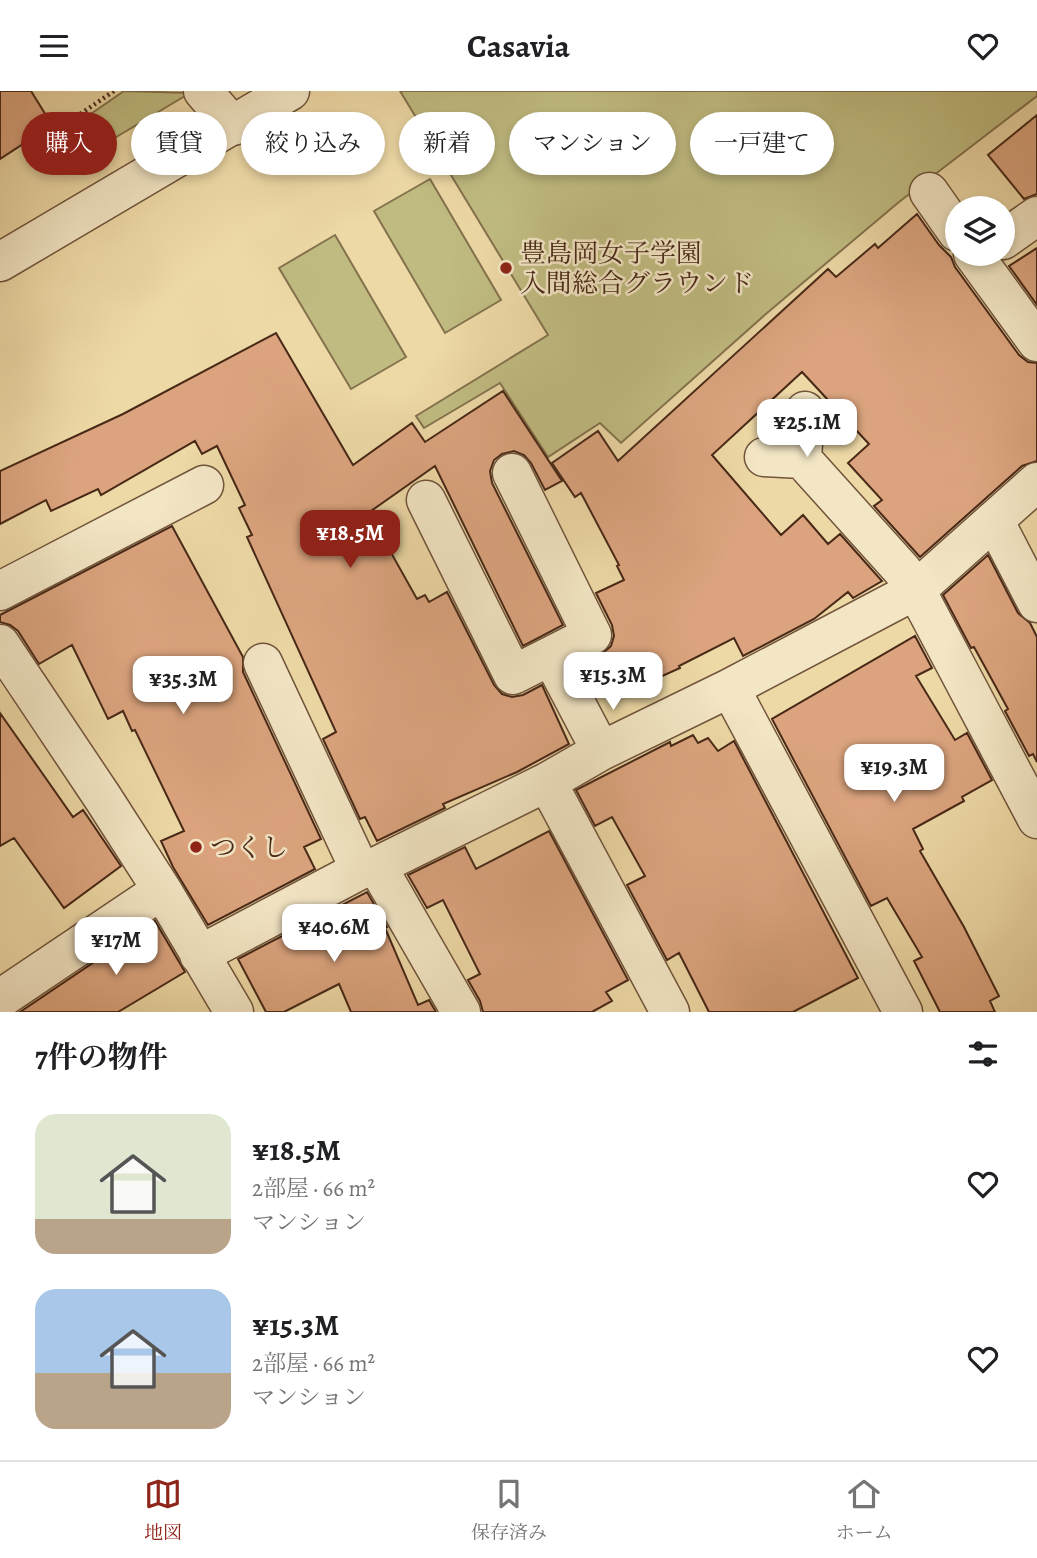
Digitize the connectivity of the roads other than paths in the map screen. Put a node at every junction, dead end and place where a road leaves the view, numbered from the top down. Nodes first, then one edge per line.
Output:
1 (203, 91) edge
2 (290, 91) edge
3 (233, 125) junction
4 (929, 192) dead end
5 (945, 210) edge
6 (1037, 216) edge
7 (1015, 228) edge
8 (0, 262) edge
9 (990, 266) edge
10 (1037, 342) edge
11 (805, 411) dead end
12 (764, 457) dead end
13 (802, 459) junction
14 (512, 473) dead end
15 (1037, 482) edge
16 (204, 485) dead end
17 (426, 500) dead end
18 (994, 520) junction
19 (916, 590) junction
20 (0, 591) edge
21 (1037, 603) edge
22 (551, 656) junction
23 (4, 658) edge
24 (263, 663) dead end
25 (730, 688) junction
26 (601, 751) junction
27 (547, 782) junction
28 (1037, 819) edge
29 (368, 868) junction
30 (162, 890) junction
31 (199, 955) junction
32 (0, 999) edge
33 (234, 1012) edge
34 (461, 1012) edge
35 (670, 1012) edge
36 (903, 1012) edge

1 - 3 street
2 - 3 street
3 - 8 street
4 - 5 street
6 - 7 street
9 - 10 street
11 - 13 street
12 - 13 street
13 - 19 street
14 - 22 street
15 - 18 street
16 - 20 street
17 - 22 street
18 - 19 street
18 - 21 street
19 - 25 street
19 - 28 street
22 - 26 street
23 - 30 street
24 - 29 street
25 - 26 street
25 - 36 street
26 - 27 street
27 - 29 street
27 - 35 street
29 - 31 street
29 - 34 street
30 - 31 street
30 - 32 street
31 - 33 street

